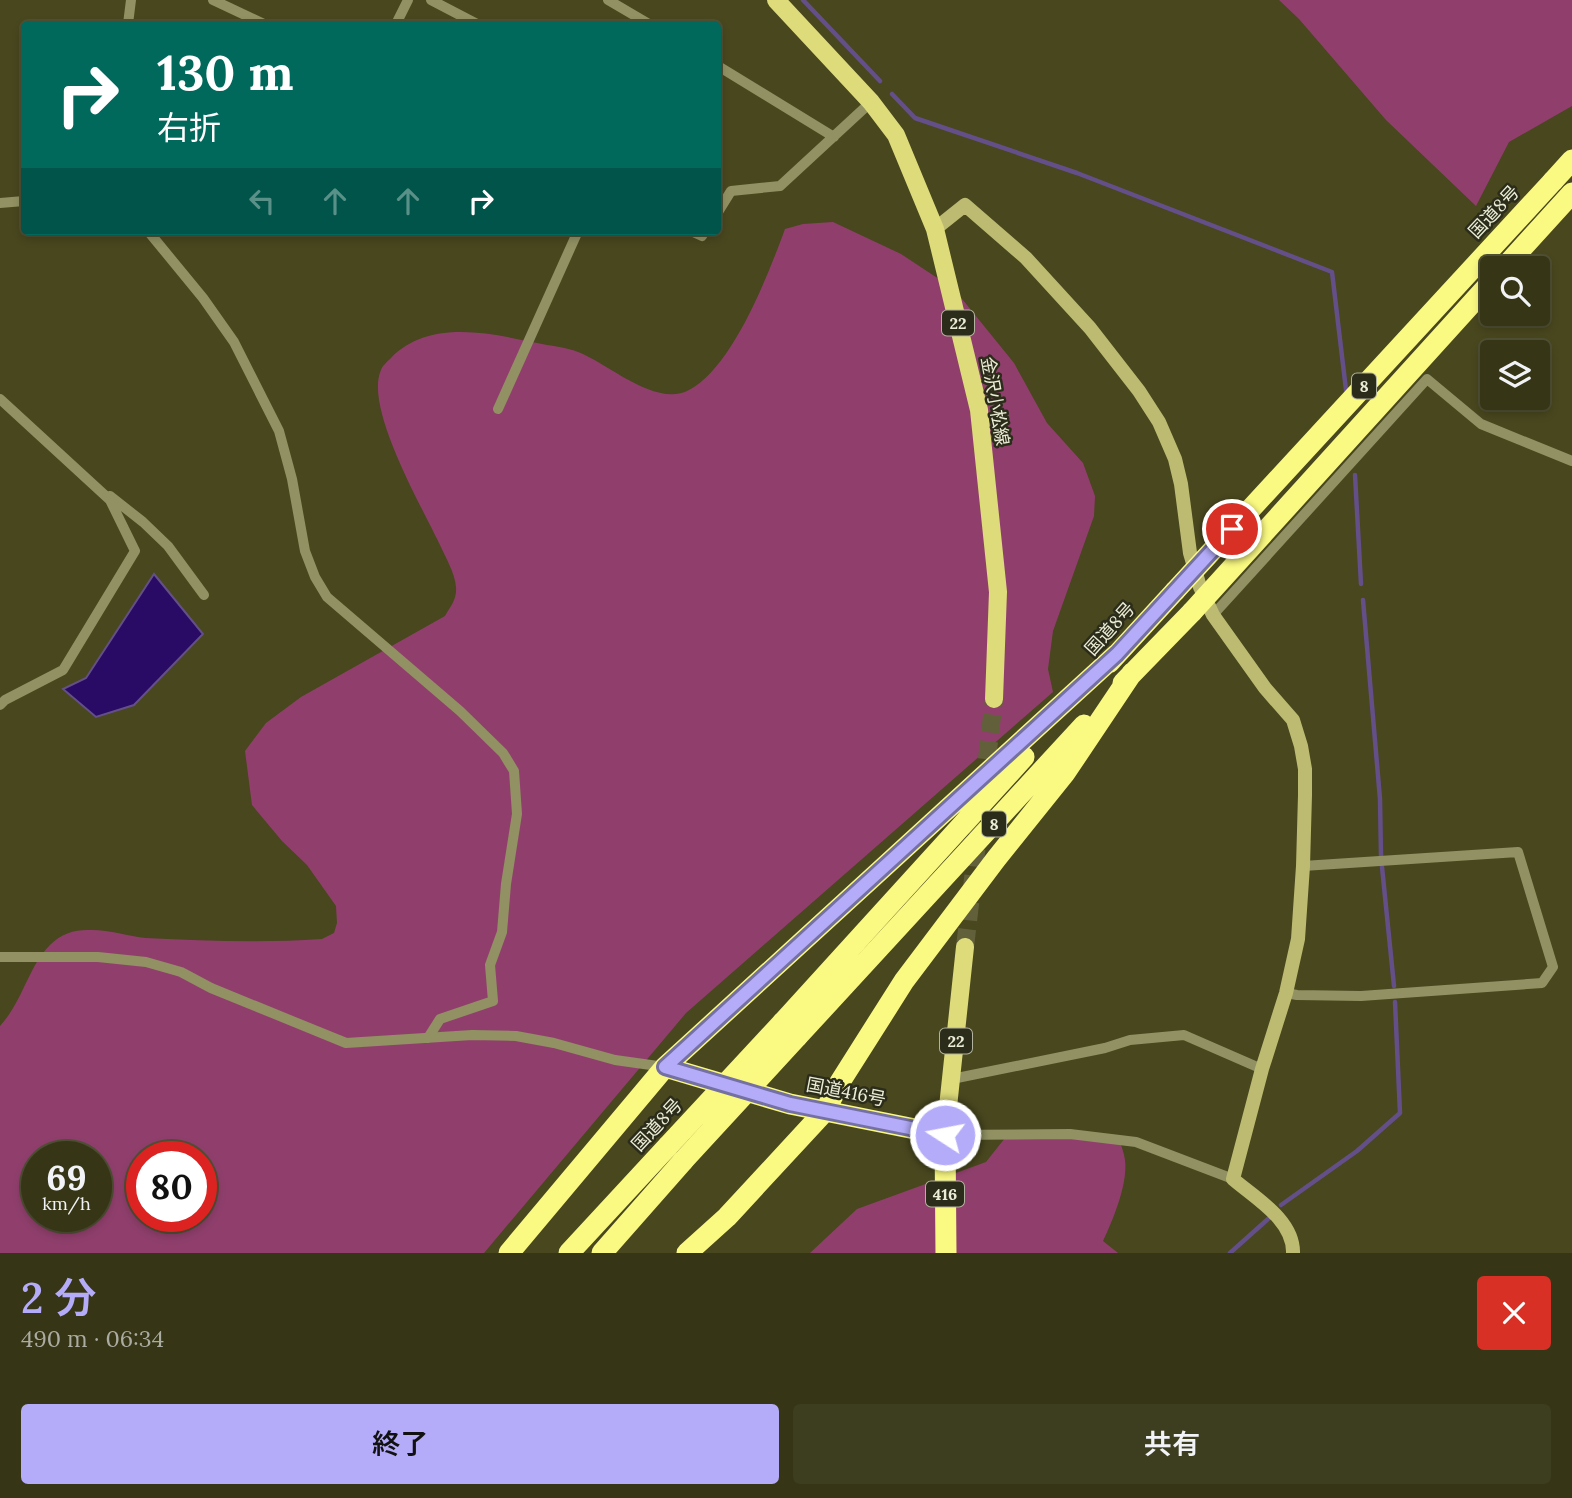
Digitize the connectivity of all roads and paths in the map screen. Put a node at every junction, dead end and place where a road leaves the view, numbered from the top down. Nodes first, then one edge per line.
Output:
1 (131, 0) edge
2 (213, 0) edge
3 (408, 0) edge
4 (431, 0) edge
5 (608, 0) edge
6 (776, 0) edge
7 (128, 21) edge
8 (258, 21) edge
9 (398, 21) edge
10 (471, 21) edge
11 (644, 21) edge
12 (721, 68) edge
13 (871, 102) junction
14 (834, 137) junction
15 (1572, 160) edge
16 (1571, 194) edge
17 (21, 201) edge
18 (0, 203) edge
19 (721, 207) edge
20 (935, 229) junction
21 (151, 235) edge
22 (576, 235) edge
23 (1515, 256) edge
24 (1480, 294) edge
25 (0, 399) edge
26 (498, 409) dead end
27 (1572, 461) edge
28 (96, 486) junction
29 (204, 595) dead end
30 (1213, 615) junction
31 (1117, 654) junction
32 (1132, 673) junction
33 (994, 699) tunnel mouth
34 (0, 705) edge
35 (1303, 866) junction
36 (965, 947) tunnel mouth
37 (0, 957) edge
38 (1286, 992) junction
39 (790, 1030) junction
40 (428, 1038) junction
41 (665, 1067) junction
42 (1262, 1069) junction
43 (952, 1079) junction
44 (825, 1111) junction
45 (945, 1135) junction
46 (1233, 1179) junction
47 (509, 1253) edge
48 (569, 1253) edge
49 (602, 1253) edge
50 (687, 1253) edge
51 (946, 1253) edge
52 (1293, 1253) edge

1 - 7 street
2 - 8 street
3 - 9 street
4 - 10 street
5 - 11 street
6 - 13 main road, 金沢小松線 / 22
12 - 14 street
13 - 14 street
13 - 20 main road, 金沢小松線 / 22
14 - 19 street
15 - 31 highway, 国道8号 / 8, bridge
16 - 23 highway
17 - 18 street
20 - 30 street
20 - 33 main road, 金沢小松線 / 22
21 - 40 street
22 - 26 street
24 - 32 highway, 国道8号 / 8, bridge
25 - 28 street
27 - 30 street
28 - 29 street
28 - 34 street
30 - 35 street
31 - 39 highway, 国道8号 / 8
31 - 41 highway, 8
32 - 39 highway, 国道8号 / 8
32 - 44 highway, 8
35 - 38 street
35 - 38 street
36 - 43 main road, 22
37 - 40 street
38 - 42 street
39 - 48 highway, 国道8号 / 8, bridge
39 - 49 highway, 国道8号 / 8, bridge
40 - 41 street
41 - 44 highway, 国道416号
41 - 47 highway, 8
42 - 43 street
42 - 46 street
43 - 45 main road, 22
44 - 45 highway, 国道416号
44 - 50 highway, 8
45 - 46 street
45 - 51 highway, 416
46 - 52 street

